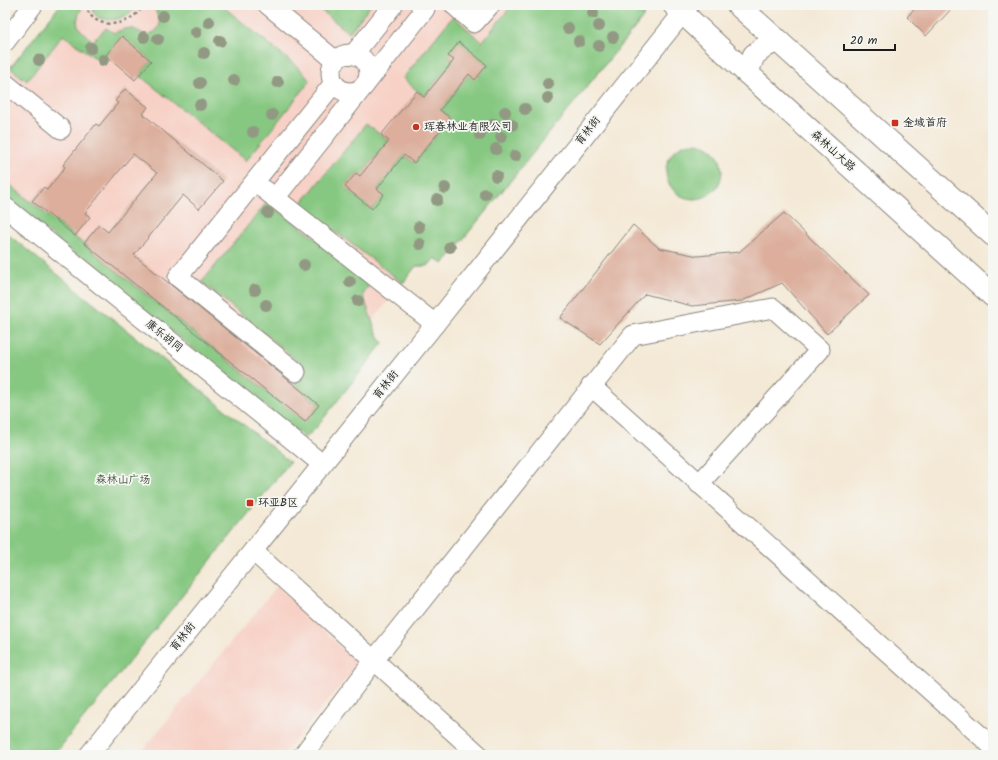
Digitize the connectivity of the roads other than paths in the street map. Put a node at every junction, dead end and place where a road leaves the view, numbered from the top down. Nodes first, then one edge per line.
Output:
1 (33, 5) edge
2 (268, 5) edge
3 (393, 5) edge
4 (454, 5) edge
5 (490, 5) edge
6 (738, 5) edge
7 (426, 6) edge
8 (682, 8) edge
9 (778, 40) junction
10 (5, 42) edge
11 (344, 58) junction
12 (747, 73) junction
13 (5, 82) edge
14 (334, 83) junction
15 (365, 85) junction
16 (61, 129) dead end
17 (254, 182) junction
18 (275, 198) junction
19 (5, 207) edge
20 (993, 235) edge
21 (993, 296) edge
22 (435, 324) junction
23 (296, 372) dead end
24 (591, 386) junction
25 (322, 464) junction
26 (699, 484) junction
27 (253, 551) junction
28 (375, 659) junction
29 (993, 748) edge
30 (89, 755) edge
31 (303, 755) edge
32 (479, 755) edge

1 - 10 street
2 - 11 street
3 - 11 street
4 - 5 street
6 - 9 main road
7 - 15 street
8 - 12 main road, 森林山大路
8 - 22 street, 育林街
9 - 12 main road
9 - 20 main road
11 - 14 street
11 - 15 street
12 - 21 main road, 森林山大路
13 - 16 street
14 - 15 street
14 - 17 street
15 - 18 street
17 - 18 street
17 - 23 street
18 - 22 street
19 - 25 street, 康乐胡同
22 - 25 street, 育林街
24 - 26 street
24 - 26 street
24 - 28 street
25 - 27 street, 育林街
26 - 29 street
27 - 28 street
27 - 30 street, 育林街
28 - 31 street
28 - 32 street

